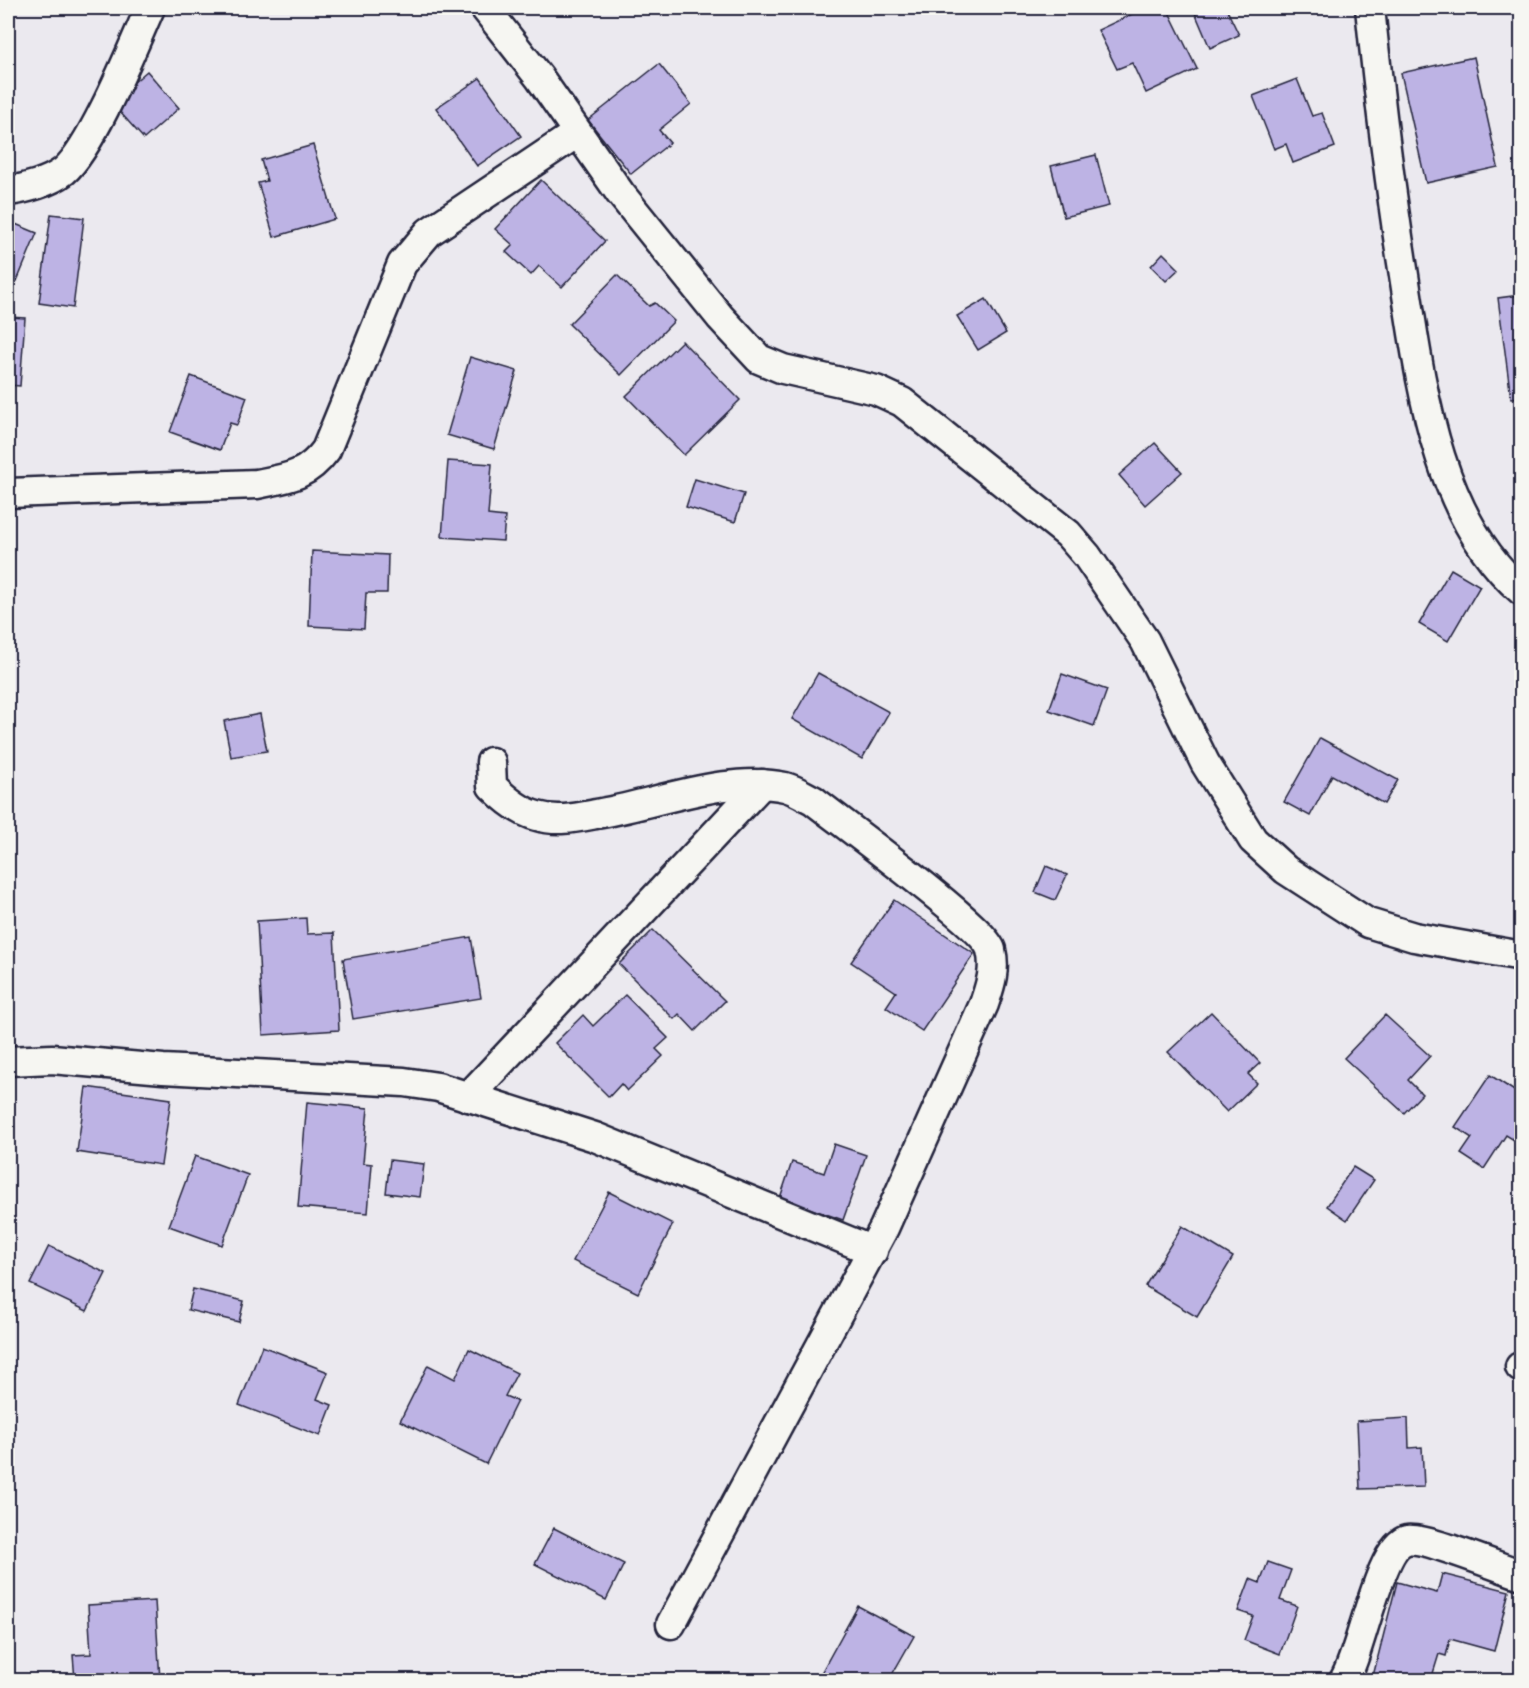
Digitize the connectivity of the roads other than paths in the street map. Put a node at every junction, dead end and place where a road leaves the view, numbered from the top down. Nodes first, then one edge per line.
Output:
1 (150, 8) edge
2 (485, 8) edge
3 (1370, 8) edge
4 (577, 134) junction
5 (8, 191) edge
6 (8, 493) edge
7 (1521, 591) edge
8 (491, 762) dead end
9 (762, 784) junction
10 (1521, 956) edge
11 (8, 1062) edge
12 (468, 1097) junction
13 (873, 1251) junction
14 (1521, 1575) edge
15 (671, 1624) dead end
16 (1344, 1680) edge

1 - 5 street
2 - 4 street
3 - 7 street
4 - 6 street
4 - 10 street
8 - 9 street
9 - 12 street
9 - 13 street
11 - 12 street
12 - 13 street
13 - 15 street
14 - 16 street

